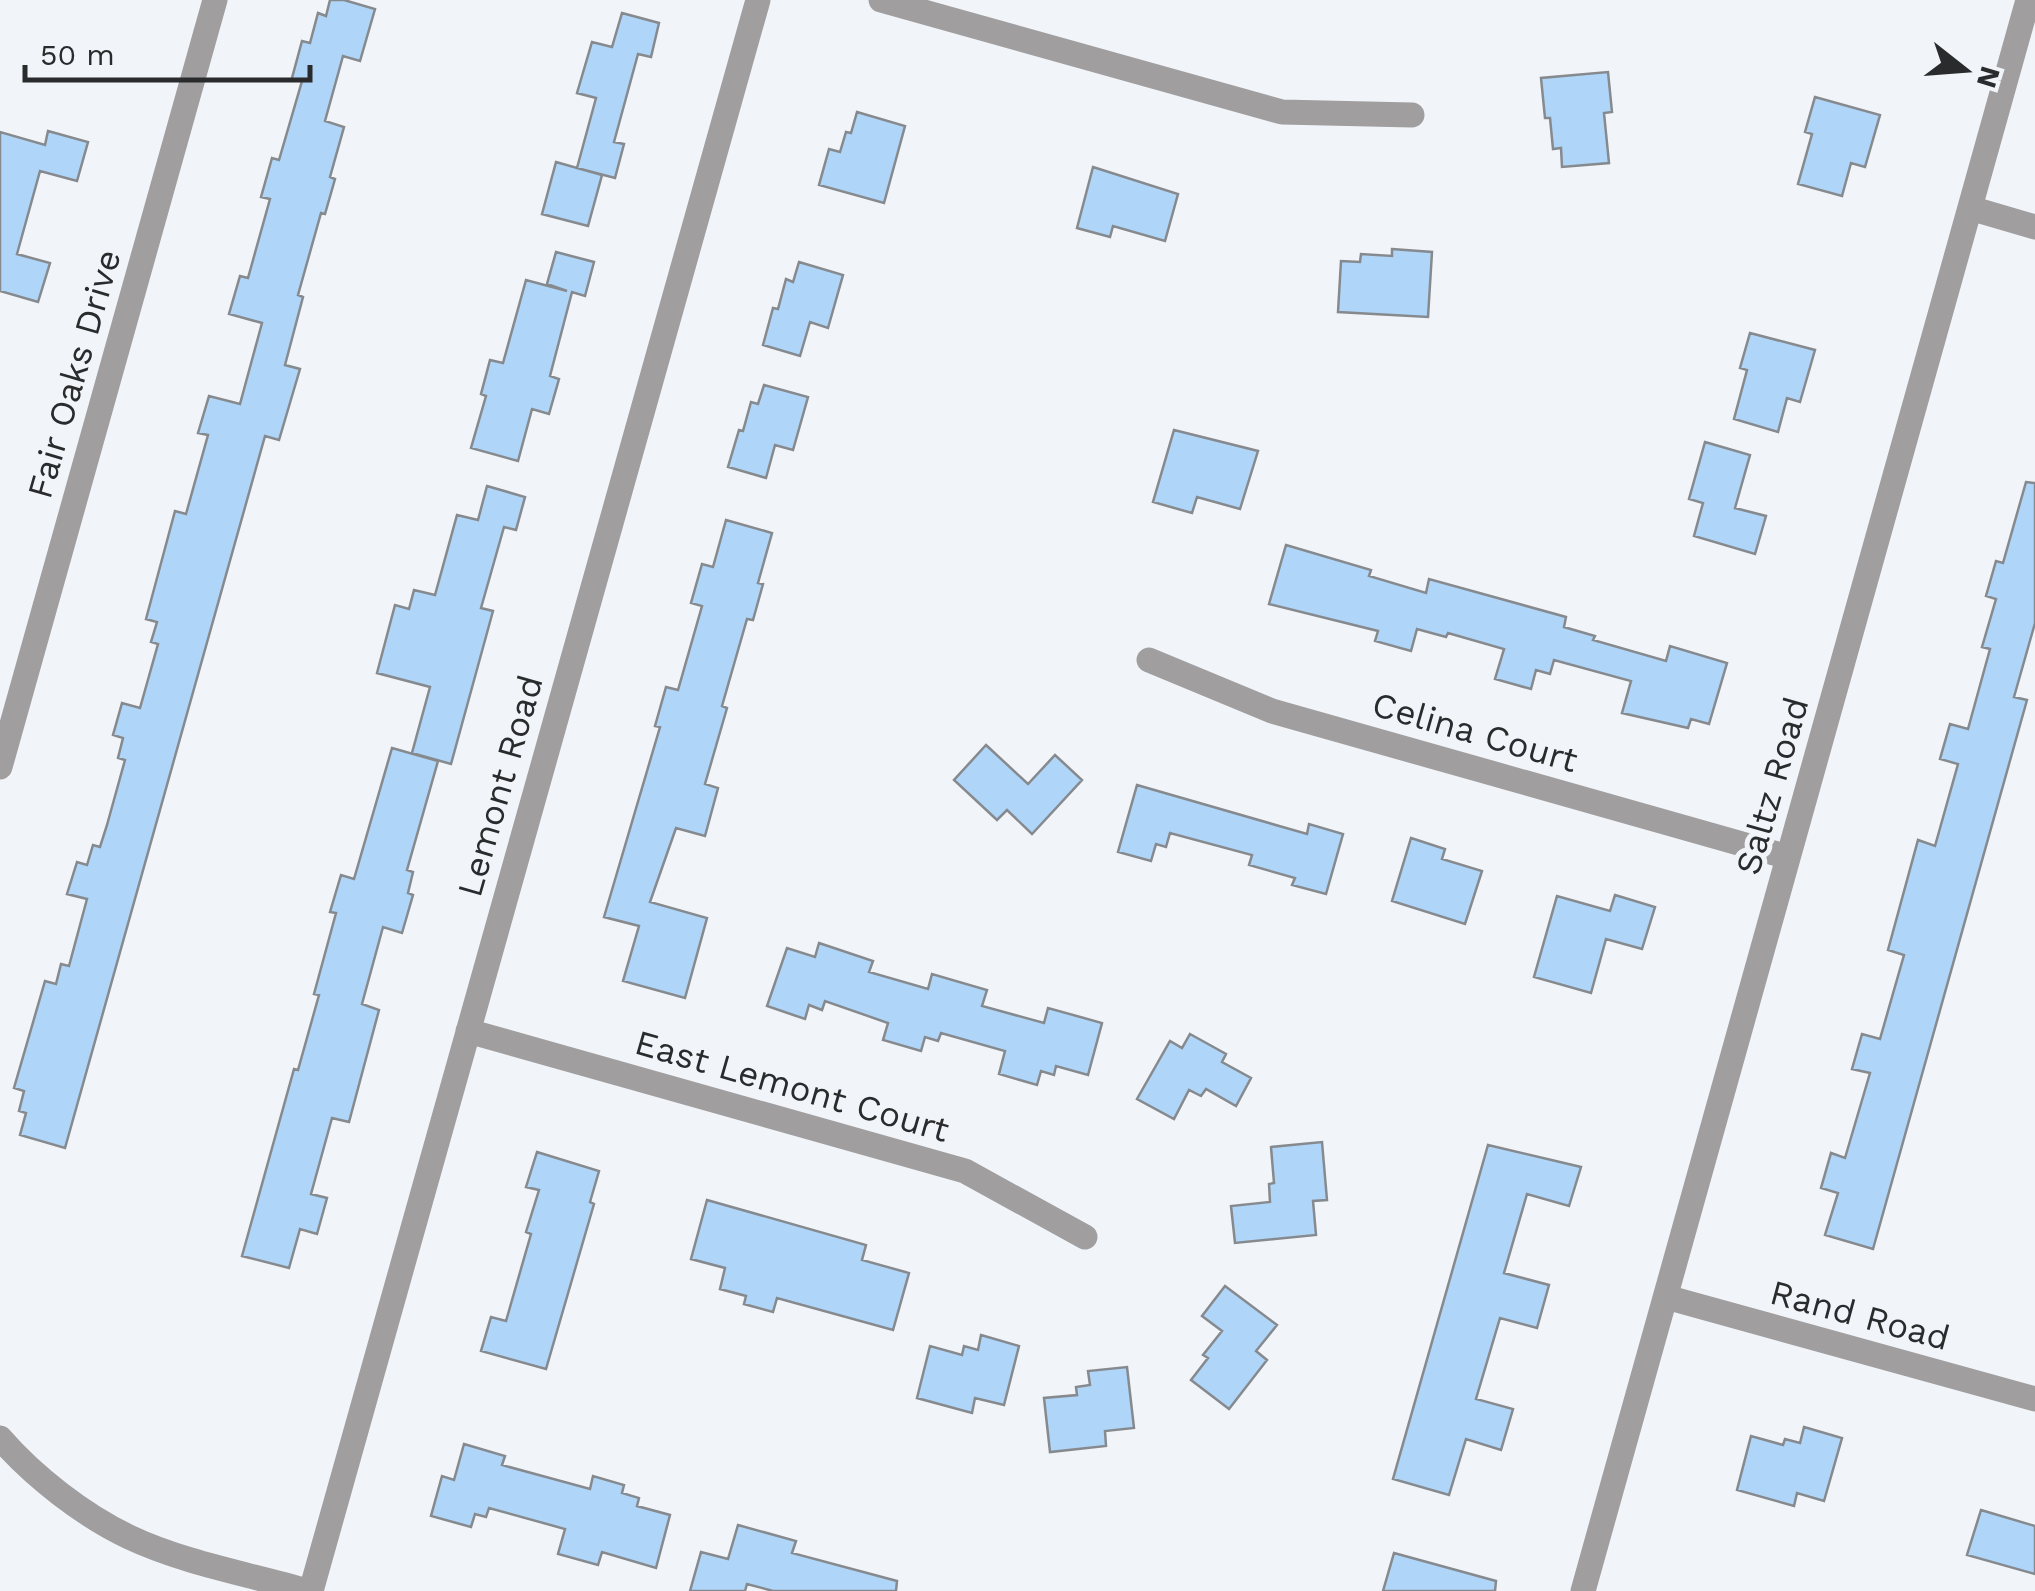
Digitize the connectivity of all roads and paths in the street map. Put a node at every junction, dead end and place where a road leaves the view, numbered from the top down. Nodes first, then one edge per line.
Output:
1 (215, 0) edge
2 (758, 0) edge
3 (881, 0) edge
4 (2028, 0) edge
5 (1412, 115) dead end
6 (1970, 208) junction
7 (2035, 227) edge
8 (1148, 660) dead end
9 (0, 767) edge
10 (1788, 857) junction
11 (468, 1031) junction
12 (1086, 1237) dead end
13 (1666, 1297) junction
14 (2035, 1399) edge
15 (0, 1438) edge
16 (309, 1591) edge
17 (1583, 1591) edge

1 - 9 street, Fair Oaks Drive
2 - 11 street, Lemont Road
3 - 5 street
4 - 6 street, Saltz Road
6 - 7 street
6 - 10 street, Saltz Road
8 - 10 street, Celina Court
10 - 13 street, Saltz Road
11 - 12 street, East Lemont Court
11 - 16 street, Lemont Road
13 - 14 street, Rand Road
13 - 17 street, Saltz Road
15 - 16 street

